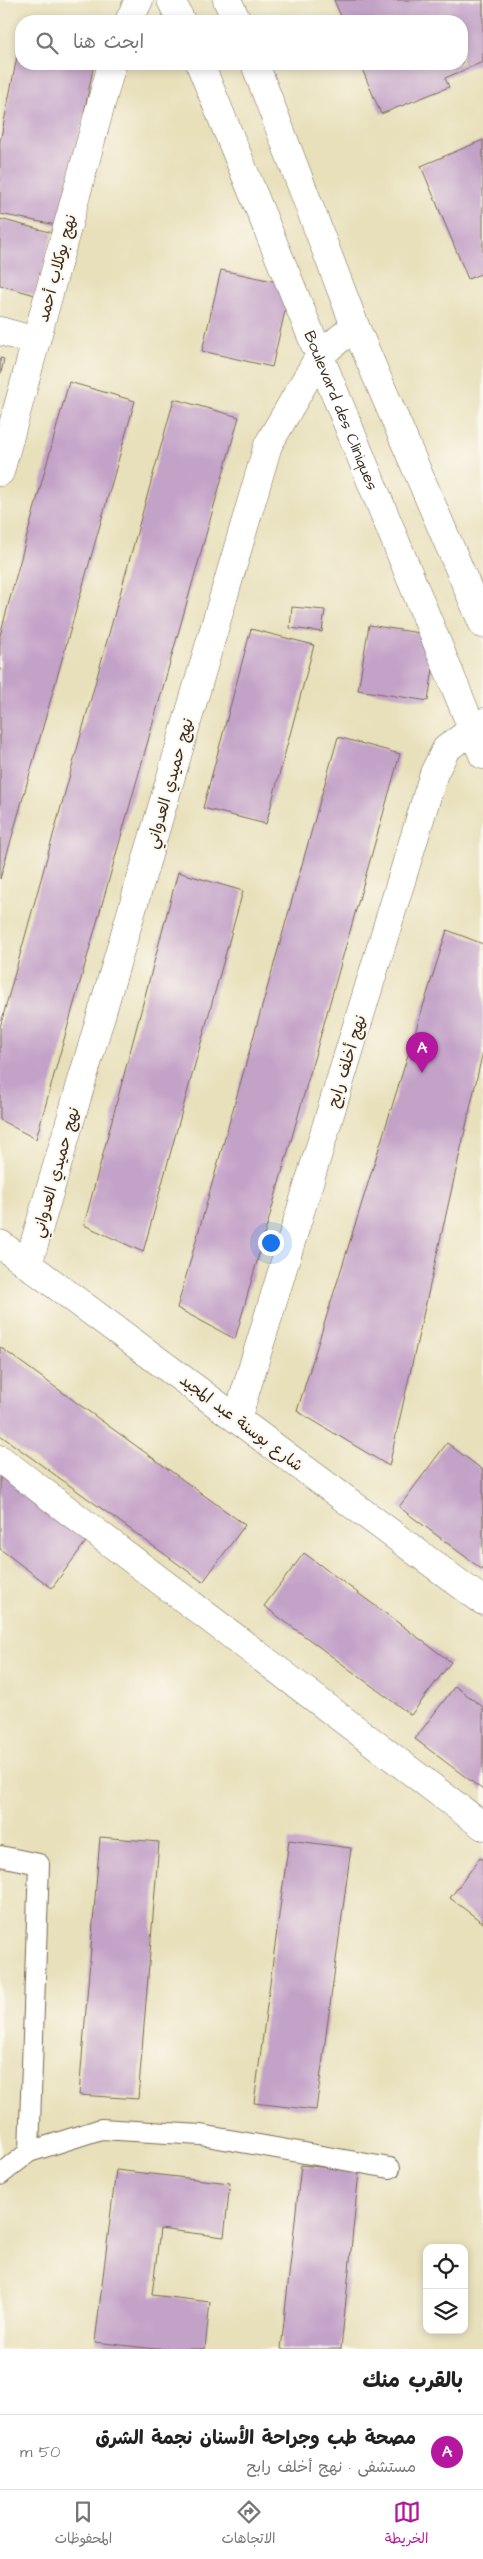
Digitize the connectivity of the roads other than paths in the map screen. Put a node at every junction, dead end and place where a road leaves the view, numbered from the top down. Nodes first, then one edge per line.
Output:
1 (139, 0) edge
2 (171, 0) edge
3 (228, 0) edge
4 (132, 15) edge
5 (178, 15) edge
6 (235, 15) edge
7 (110, 70) edge
8 (202, 70) edge
9 (258, 70) edge
10 (355, 326) junction
11 (0, 331) edge
12 (36, 341) junction
13 (320, 354) junction
14 (0, 472) edge
15 (483, 624) edge
16 (477, 726) edge
17 (483, 755) edge
18 (0, 1244) edge
19 (28, 1265) junction
20 (237, 1419) junction
21 (0, 1459) edge
22 (483, 1601) edge
23 (483, 1826) edge
24 (0, 1856) edge
25 (29, 2152) junction
26 (390, 2168) dead end
27 (0, 2175) edge

1 - 4 street
2 - 5 street
3 - 6 street
7 - 12 street, نهج بوكلاب أحمد
8 - 13 street, Boulevard des Cliniques
9 - 10 street
10 - 13 street, نهج حميدي العدواني
10 - 15 street
11 - 12 street
12 - 14 street, نهج بوكلاب أحمد
13 - 16 street, Boulevard des Cliniques
13 - 19 street, نهج حميدي العدواني
16 - 17 street, Boulevard des Cliniques
16 - 20 street, نهج أخلف رابح
18 - 19 street, شارع بوسنة عبد المجيد
19 - 20 street, شارع بوسنة عبد المجيد
20 - 22 street, شارع بوسنة عبد المجيد
21 - 23 street
24 - 25 lane
25 - 26 lane
25 - 27 lane

